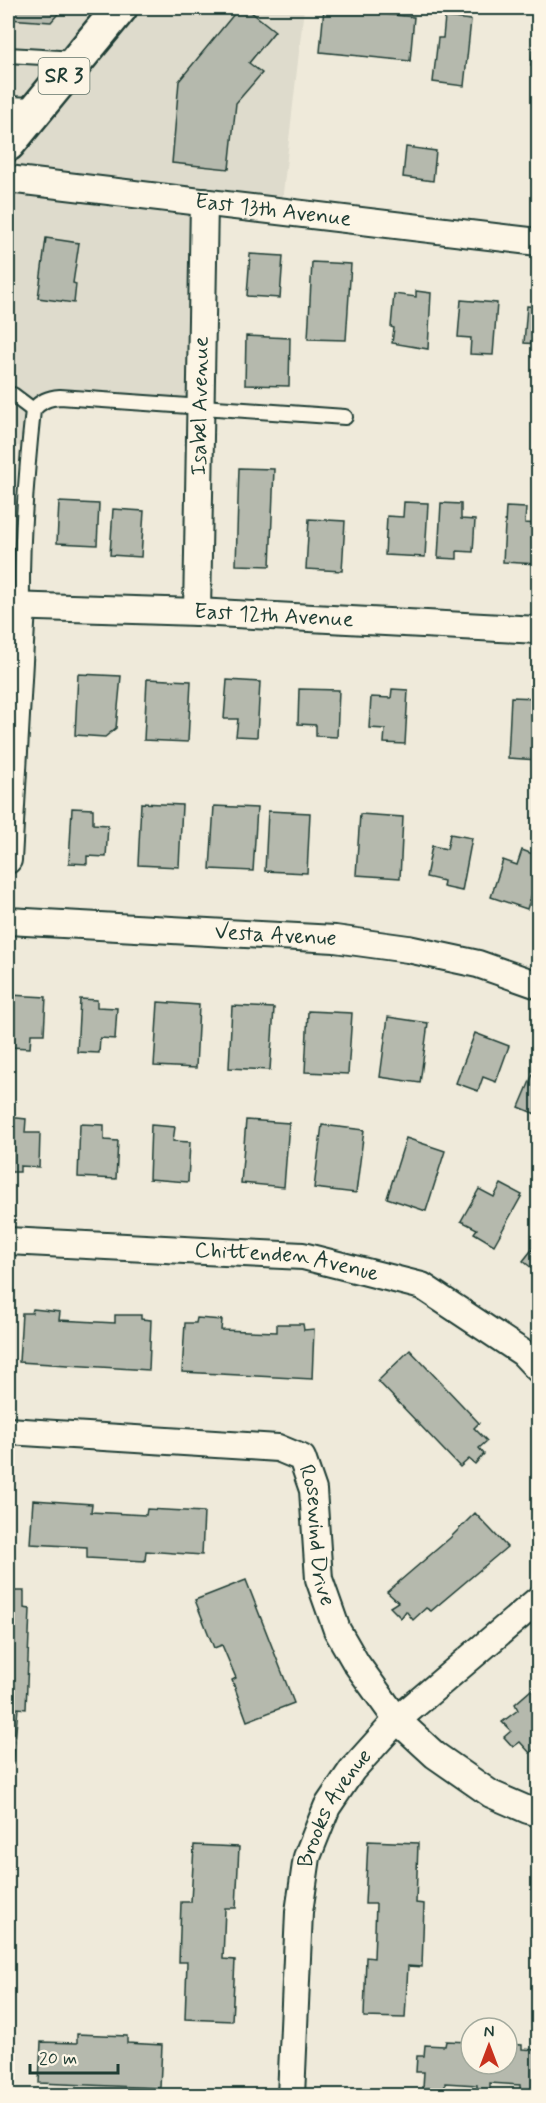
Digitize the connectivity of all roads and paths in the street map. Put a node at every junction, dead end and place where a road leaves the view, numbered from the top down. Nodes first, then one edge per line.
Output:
1 (120, 8) edge
2 (8, 55) edge
3 (78, 59) junction
4 (21, 110) edge
5 (8, 144) edge
6 (8, 179) edge
7 (204, 202) junction
8 (538, 242) edge
9 (8, 395) edge
10 (201, 408) junction
11 (33, 410) junction
12 (345, 417) dead end
13 (15, 606) edge
14 (197, 612) junction
15 (538, 630) edge
16 (8, 860) edge
17 (8, 921) edge
18 (538, 985) edge
19 (8, 1241) edge
20 (538, 1369) edge
21 (8, 1431) edge
22 (538, 1599) edge
23 (397, 1720) junction
24 (538, 1813) edge
25 (291, 2096) edge

1 - 3 main road, SR 3
2 - 3 lane
3 - 4 main road, SR 3
4 - 5 main road, SR 3
6 - 7 street, East 13th Avenue
7 - 8 street, East 13th Avenue
7 - 10 street, Isabel Avenue
9 - 11 lane
10 - 11 lane
10 - 12 lane
10 - 14 street, Isabel Avenue
11 - 13 lane
13 - 14 street, East 12th Avenue
13 - 16 street
14 - 15 street, East 12th Avenue
17 - 18 street, Vesta Avenue
19 - 20 street, Chittenden Avenue
21 - 23 street, Rosewind Drive
22 - 23 street, Brooks Avenue
23 - 24 street, Rosewind Drive
23 - 25 street, Brooks Avenue

